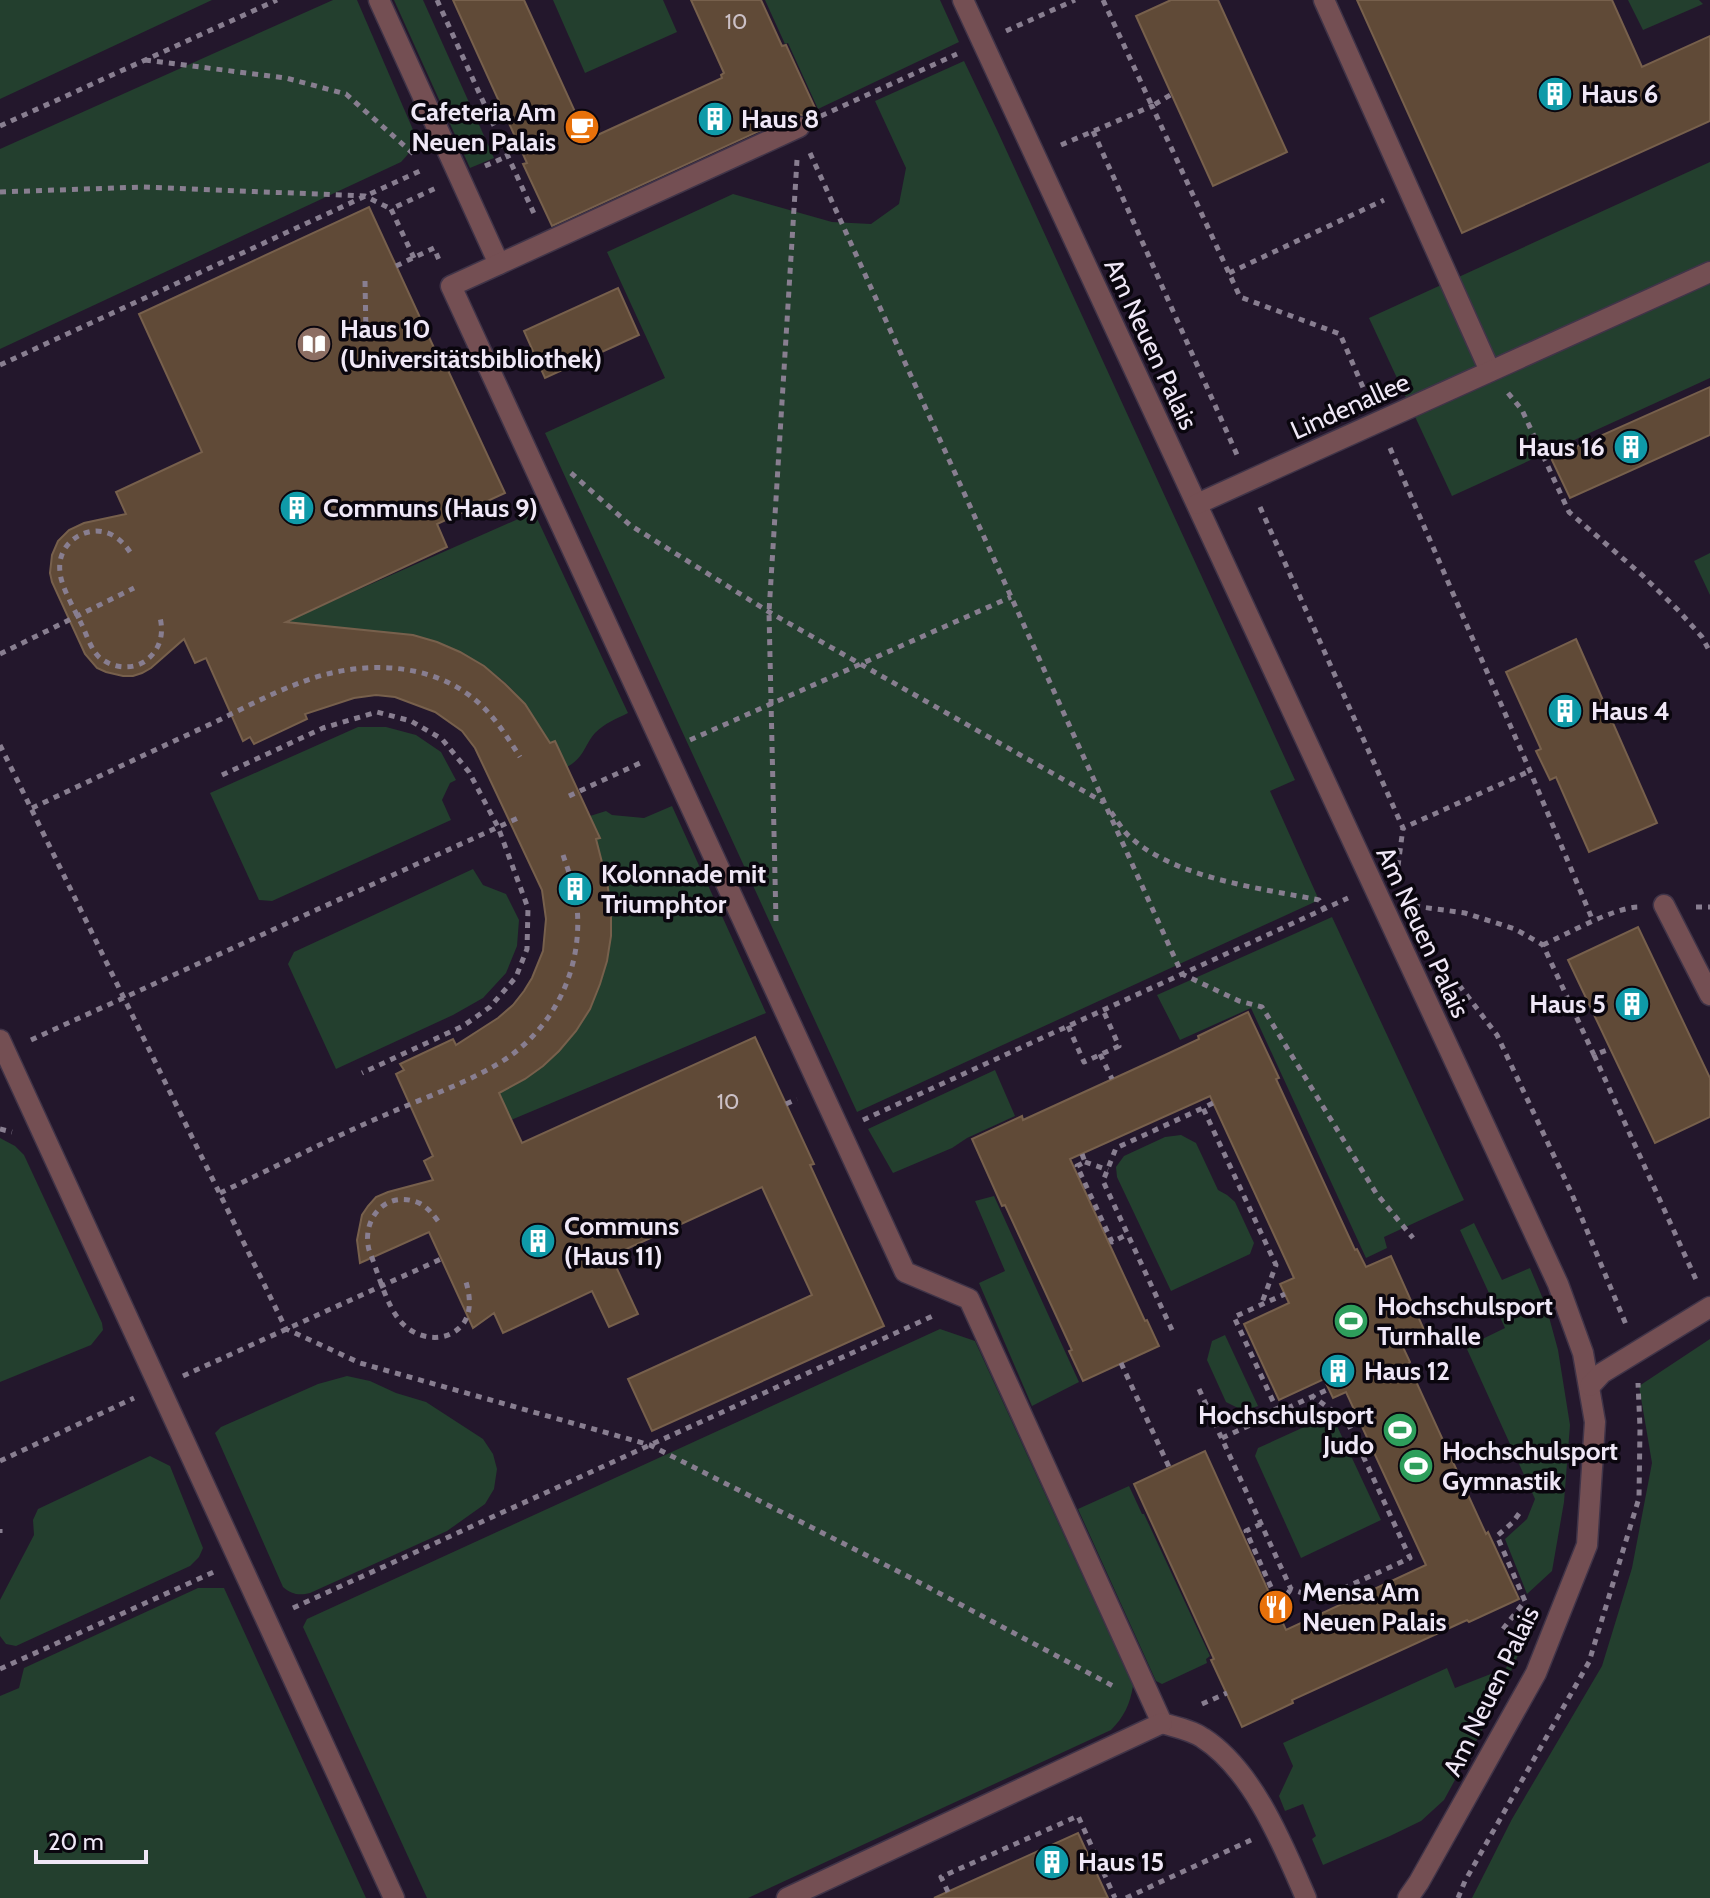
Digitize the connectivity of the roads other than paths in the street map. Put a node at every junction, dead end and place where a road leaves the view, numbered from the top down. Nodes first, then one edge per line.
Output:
1 (379, 0) edge
2 (963, 0) edge
3 (1324, 0) edge
4 (799, 127) road end
5 (499, 264) junction
6 (1710, 272) edge
7 (1490, 371) junction
8 (1197, 504) junction
9 (1664, 905) road end
10 (1710, 995) edge
11 (0, 1040) edge
12 (1710, 1308) edge
13 (1590, 1386) junction
14 (1162, 1723) junction
15 (394, 1898) edge
16 (787, 1898) edge
17 (1306, 1898) edge
18 (1408, 1898) edge

1 - 5 street
2 - 8 street, Am Neuen Palais
3 - 7 street
4 - 5 street
5 - 14 street
6 - 7 street, Lindenallee
7 - 8 street, Lindenallee
8 - 13 street, Am Neuen Palais
9 - 10 street
11 - 15 street
12 - 13 street
13 - 18 street, Am Neuen Palais
14 - 16 street
14 - 17 street

